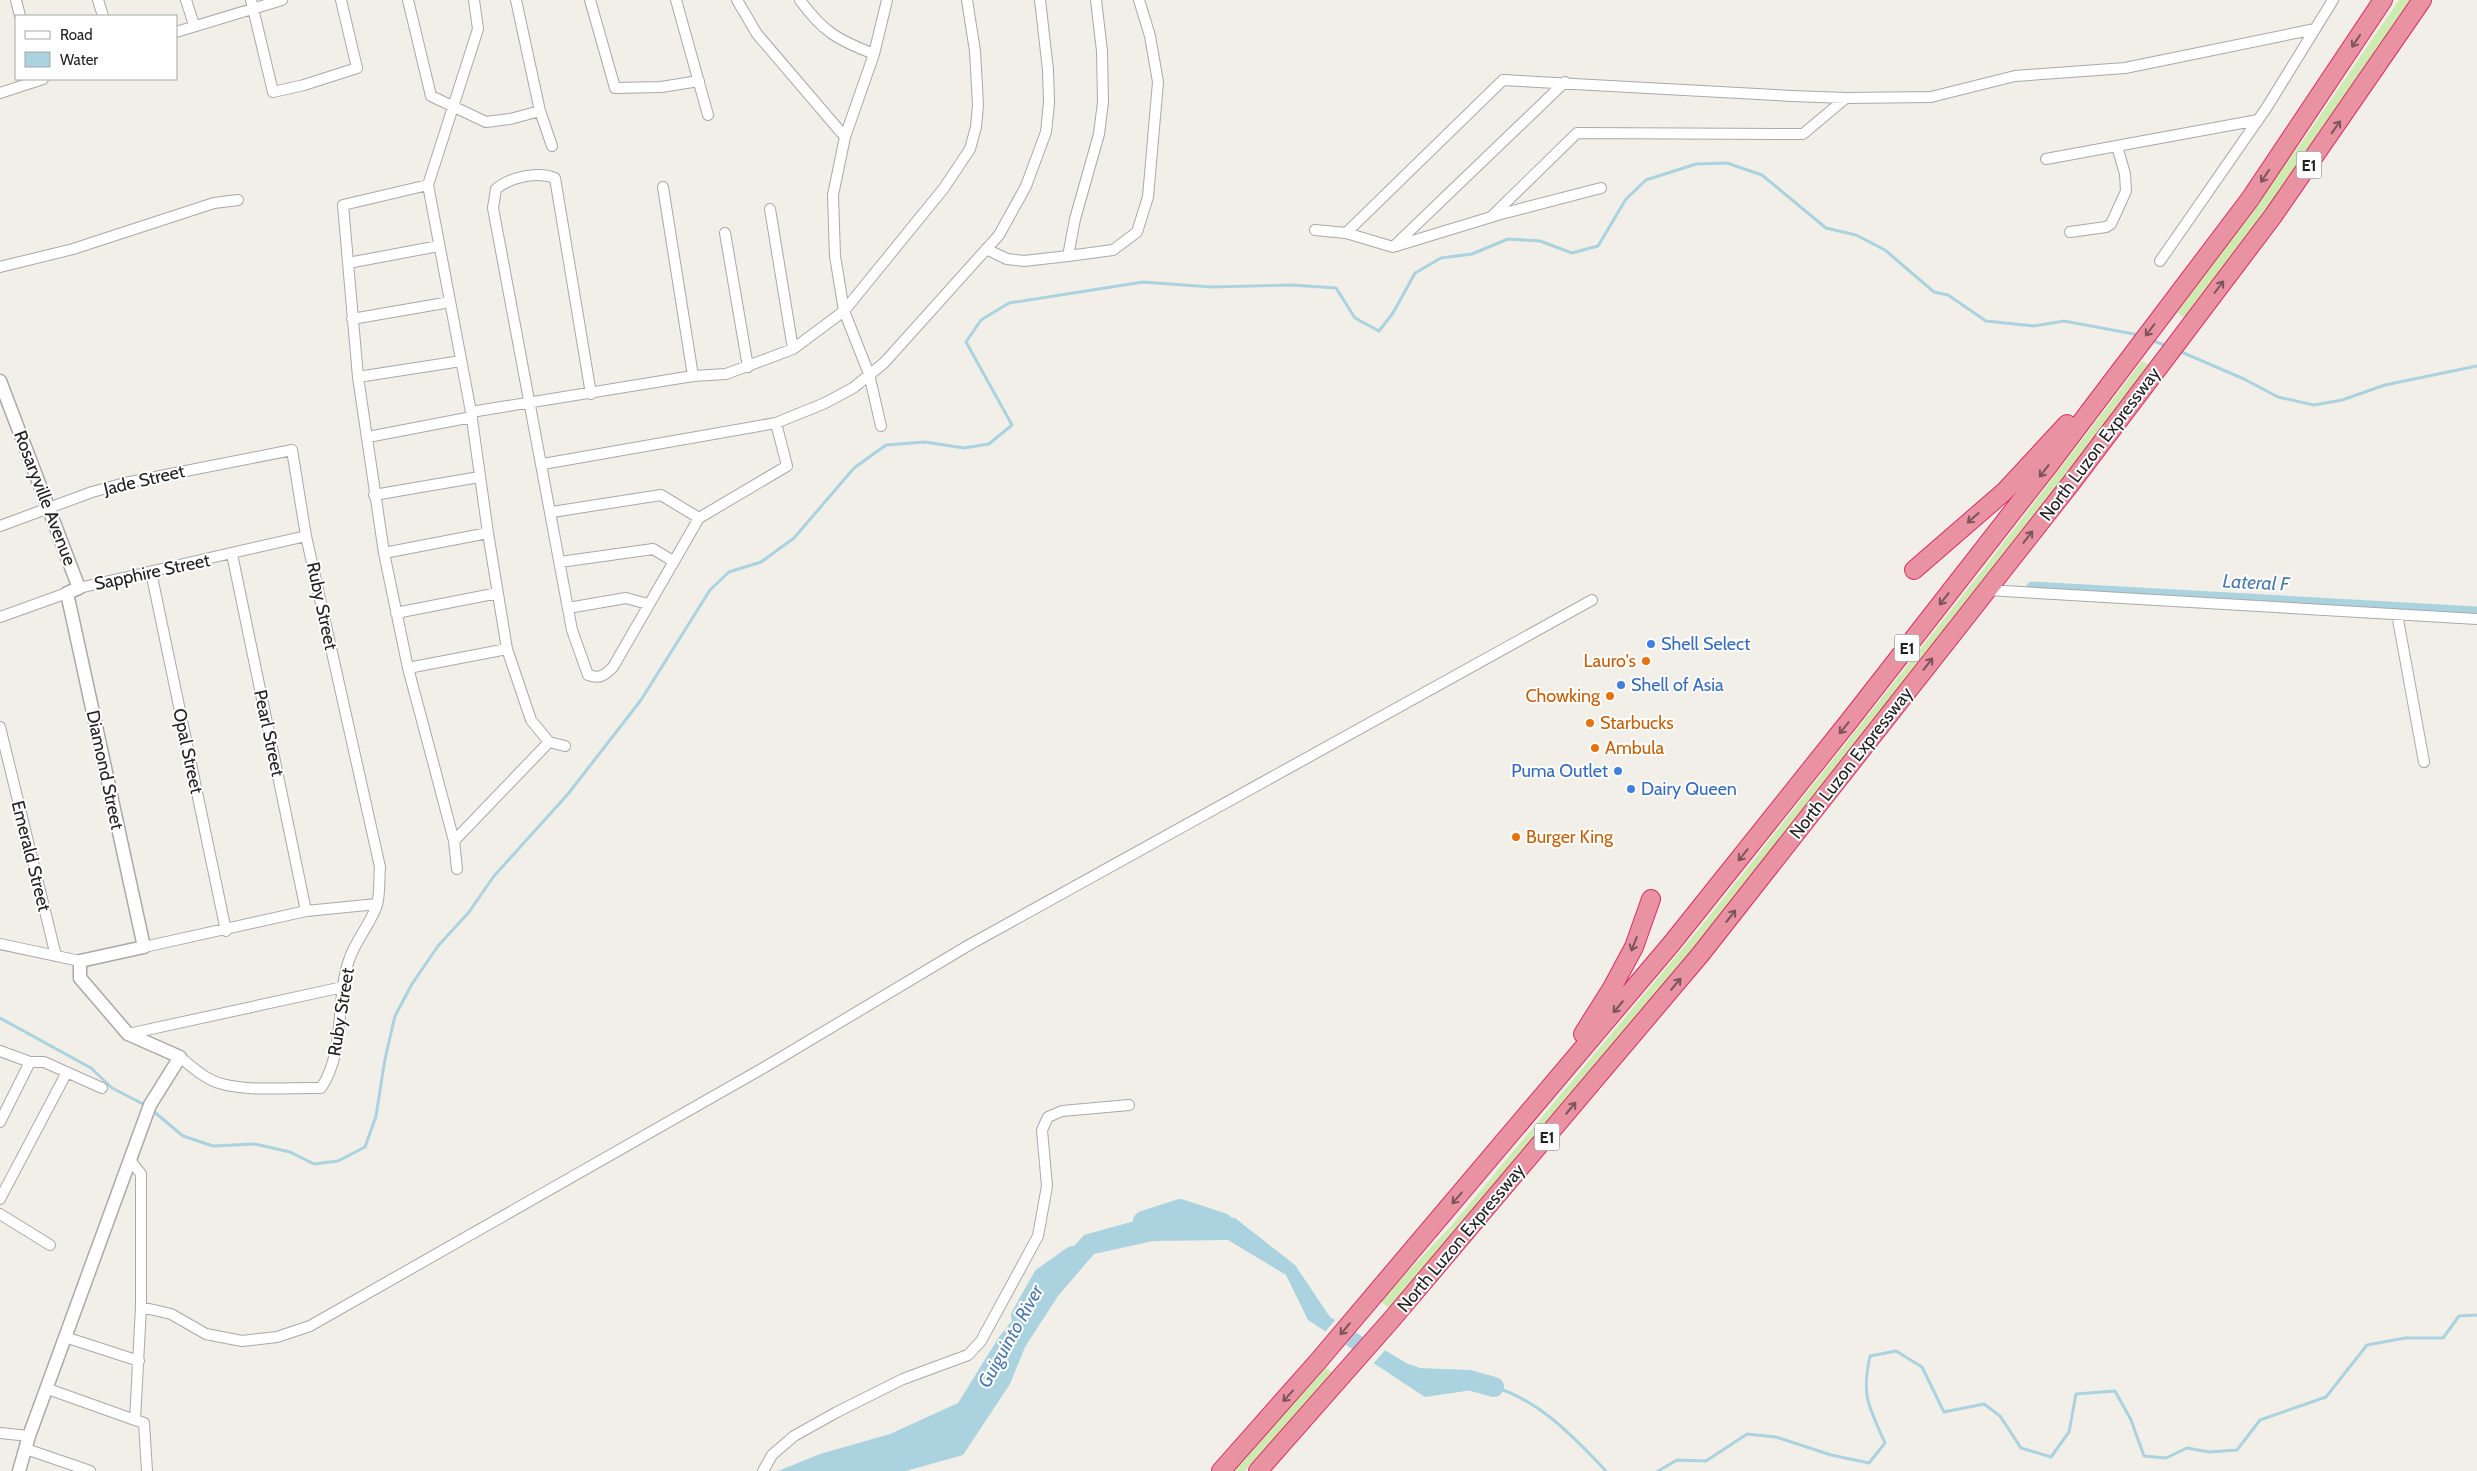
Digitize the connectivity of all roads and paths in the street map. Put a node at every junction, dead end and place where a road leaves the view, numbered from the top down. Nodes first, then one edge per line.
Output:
1 (16, 0) edge
2 (98, 0) edge
3 (186, 0) edge
4 (282, 0) edge
5 (341, 0) edge
6 (408, 0) edge
7 (474, 0) edge
8 (516, 0) edge
9 (590, 0) edge
10 (676, 0) edge
11 (738, 0) edge
12 (800, 0) edge
13 (967, 0) edge
14 (1040, 0) edge
15 (1096, 0) edge
16 (1139, 0) edge
17 (2333, 0) edge
18 (2383, 0) edge
19 (2422, 0) edge
20 (885, 1) edge
21 (252, 5) edge
22 (20, 15) edge
23 (103, 15) edge
24 (194, 25) junction
25 (2315, 29) junction
26 (178, 31) edge
27 (874, 54) junction
28 (37, 80) edge
29 (699, 81) junction
30 (1565, 82) junction
31 (0, 94) edge
32 (1846, 98) junction
33 (452, 106) junction
34 (540, 111) junction
35 (708, 115) dead end
36 (2258, 120) junction
37 (845, 137) junction
38 (552, 146) dead end
39 (2118, 146) junction
40 (2046, 159) dead end
41 (428, 185) junction
42 (663, 187) dead end
43 (1601, 188) dead end
44 (238, 200) dead end
45 (770, 209) dead end
46 (1491, 217) junction
47 (1315, 230) dead end
48 (2070, 232) dead end
49 (724, 233) dead end
50 (1346, 233) junction
51 (439, 246) junction
52 (1393, 247) junction
53 (986, 249) junction
54 (1068, 256) junction
55 (2160, 261) dead end
56 (348, 263) junction
57 (0, 267) edge
58 (450, 302) junction
59 (844, 311) junction
60 (352, 319) junction
61 (793, 349) junction
62 (2133, 354) junction
63 (462, 361) junction
64 (748, 367) junction
65 (869, 374) junction
66 (693, 376) junction
67 (358, 377) junction
68 (0, 381) edge
69 (591, 394) junction
70 (531, 401) junction
71 (472, 415) junction
72 (776, 423) junction
73 (882, 426) dead end
74 (368, 437) junction
75 (292, 450) joint
76 (543, 464) junction
77 (480, 477) junction
78 (374, 495) junction
79 (48, 508) junction
80 (552, 512) junction
81 (699, 518) junction
82 (0, 526) edge
83 (488, 533) junction
84 (306, 536) junction
85 (384, 553) junction
86 (232, 554) junction
87 (673, 560) junction
88 (560, 562) junction
89 (1914, 570) dead end
90 (151, 572) junction
91 (80, 588) junction
92 (1986, 590) junction
93 (67, 593) junction
94 (498, 593) junction
95 (1592, 600) dead end
96 (648, 604) junction
97 (568, 608) junction
98 (396, 612) junction
99 (2397, 614) junction
100 (0, 617) edge
101 (2477, 619) edge
102 (508, 649) junction
103 (408, 668) junction
104 (0, 727) edge
105 (549, 742) junction
106 (565, 746) dead end
107 (2424, 762) dead end
108 (454, 841) junction
109 (457, 869) dead end
110 (1651, 899) dead end
111 (377, 904) junction
112 (306, 911) junction
113 (226, 931) junction
114 (0, 944) edge
115 (144, 947) junction
116 (56, 956) junction
117 (80, 961) junction
118 (343, 986) junction
119 (128, 1034) junction
120 (1, 1054) edge
121 (180, 1057) junction
122 (30, 1062) junction
123 (67, 1072) junction
124 (102, 1088) dead end
125 (1129, 1105) dead end
126 (0, 1122) edge
127 (130, 1160) junction
128 (1471, 1181) junction
129 (0, 1199) edge
130 (0, 1214) edge
131 (50, 1245) dead end
132 (141, 1307) junction
133 (66, 1337) junction
134 (139, 1361) junction
135 (48, 1389) junction
136 (135, 1420) junction
137 (0, 1433) edge
138 (28, 1443) junction
139 (19, 1471) edge
140 (90, 1471) edge
141 (147, 1471) edge
142 (763, 1471) edge
143 (1221, 1471) edge
144 (1258, 1471) edge

1 - 22 street
2 - 23 street
3 - 24 street
4 - 21 street
5 - 21 street
6 - 33 street
7 - 33 street
8 - 34 street
9 - 29 street
10 - 29 street
11 - 37 street
12 - 27 street
13 - 59 street
14 - 53 street
15 - 54 street
16 - 54 street
17 - 25 street
18 -> 62 highway, North Luzon Expressway / E1
92 -> 19 highway, North Luzon Expressway / E1
20 - 27 street
21 - 24 street
24 - 26 street
25 - 32 street
25 - 36 street
27 - 37 street
28 - 31 street
29 - 35 street
30 - 32 street
30 - 50 street
30 - 52 street
32 - 46 street
33 - 34 street
33 - 41 street
34 - 38 street
36 - 39 street
36 - 55 street
37 - 59 street
39 - 40 street
39 - 48 street
41 - 51 street
41 - 56 street
42 - 66 street
43 - 46 street
44 - 57 street
45 - 61 street
46 - 52 street
47 - 50 street
49 - 64 street
50 - 52 street
51 - 56 street
51 - 58 street
53 - 54 street
53 - 65 street
56 - 60 street
58 - 60 street
58 - 63 street
59 - 61 street
59 - 65 street
60 - 67 street
61 - 64 street
62 -> 89 highway
62 -> 128 highway, North Luzon Expressway / E1
63 - 67 street
63 - 71 street
64 - 66 street
65 - 72 street
65 - 73 street
66 - 69 street
67 - 74 street
68 - 79 street, Rosaryville Avenue
69 - 70 street
69 - 70 street
70 - 71 street
70 - 76 street
71 - 74 street
71 - 77 street
72 - 76 street
72 - 81 street
74 - 78 street
75 - 79 street, Jade Street
75 - 84 street, Ruby Street
76 - 80 street
77 - 78 street
77 - 83 street
78 - 85 street
79 - 82 street, Jade Street
79 - 91 street, Rosaryville Avenue
80 - 81 street
80 - 88 street
81 - 87 street
83 - 85 street
83 - 94 street
84 - 86 street, Sapphire Street
84 - 111 street, Ruby Street
85 - 98 street
86 - 90 street, Sapphire Street
86 - 112 street, Pearl Street
87 - 88 street
87 - 96 street
88 - 97 street
90 - 91 street, Sapphire Street
90 - 113 street, Opal Street
91 - 93 street, Sapphire Street
92 - 99 street
144 -> 92 highway, North Luzon Expressway / E1
93 - 100 street, Sapphire Street
93 - 115 street, Diamond Street
94 - 98 street
94 - 102 street
95 - 132 street
96 - 97 street
96 - 97 street
98 - 103 street
99 - 101 street
99 - 107 street
102 - 103 street
102 - 105 street
103 - 108 street
104 - 116 street, Emerald Street
105 - 106 street
105 - 108 street
108 - 109 street
110 -> 128 highway
111 - 112 street
111 - 118 street, Ruby Street
112 - 113 street
113 - 115 street
114 - 116 street
115 - 117 street
116 - 117 street
117 - 119 street, Ruby Street
118 - 119 street
118 - 121 street, Ruby Street
119 - 121 street, Ruby Street
120 - 122 street
121 - 127 street
122 - 123 street
122 - 126 street
123 - 124 street
123 - 129 street
125 - 142 street
127 - 132 street
127 - 133 street
128 -> 143 highway, North Luzon Expressway / E1
130 - 131 street
132 - 134 street
133 - 134 street
133 - 135 street
134 - 136 street
135 - 136 street
135 - 138 street
136 - 141 street
137 - 138 street
138 - 139 street
138 - 140 street

